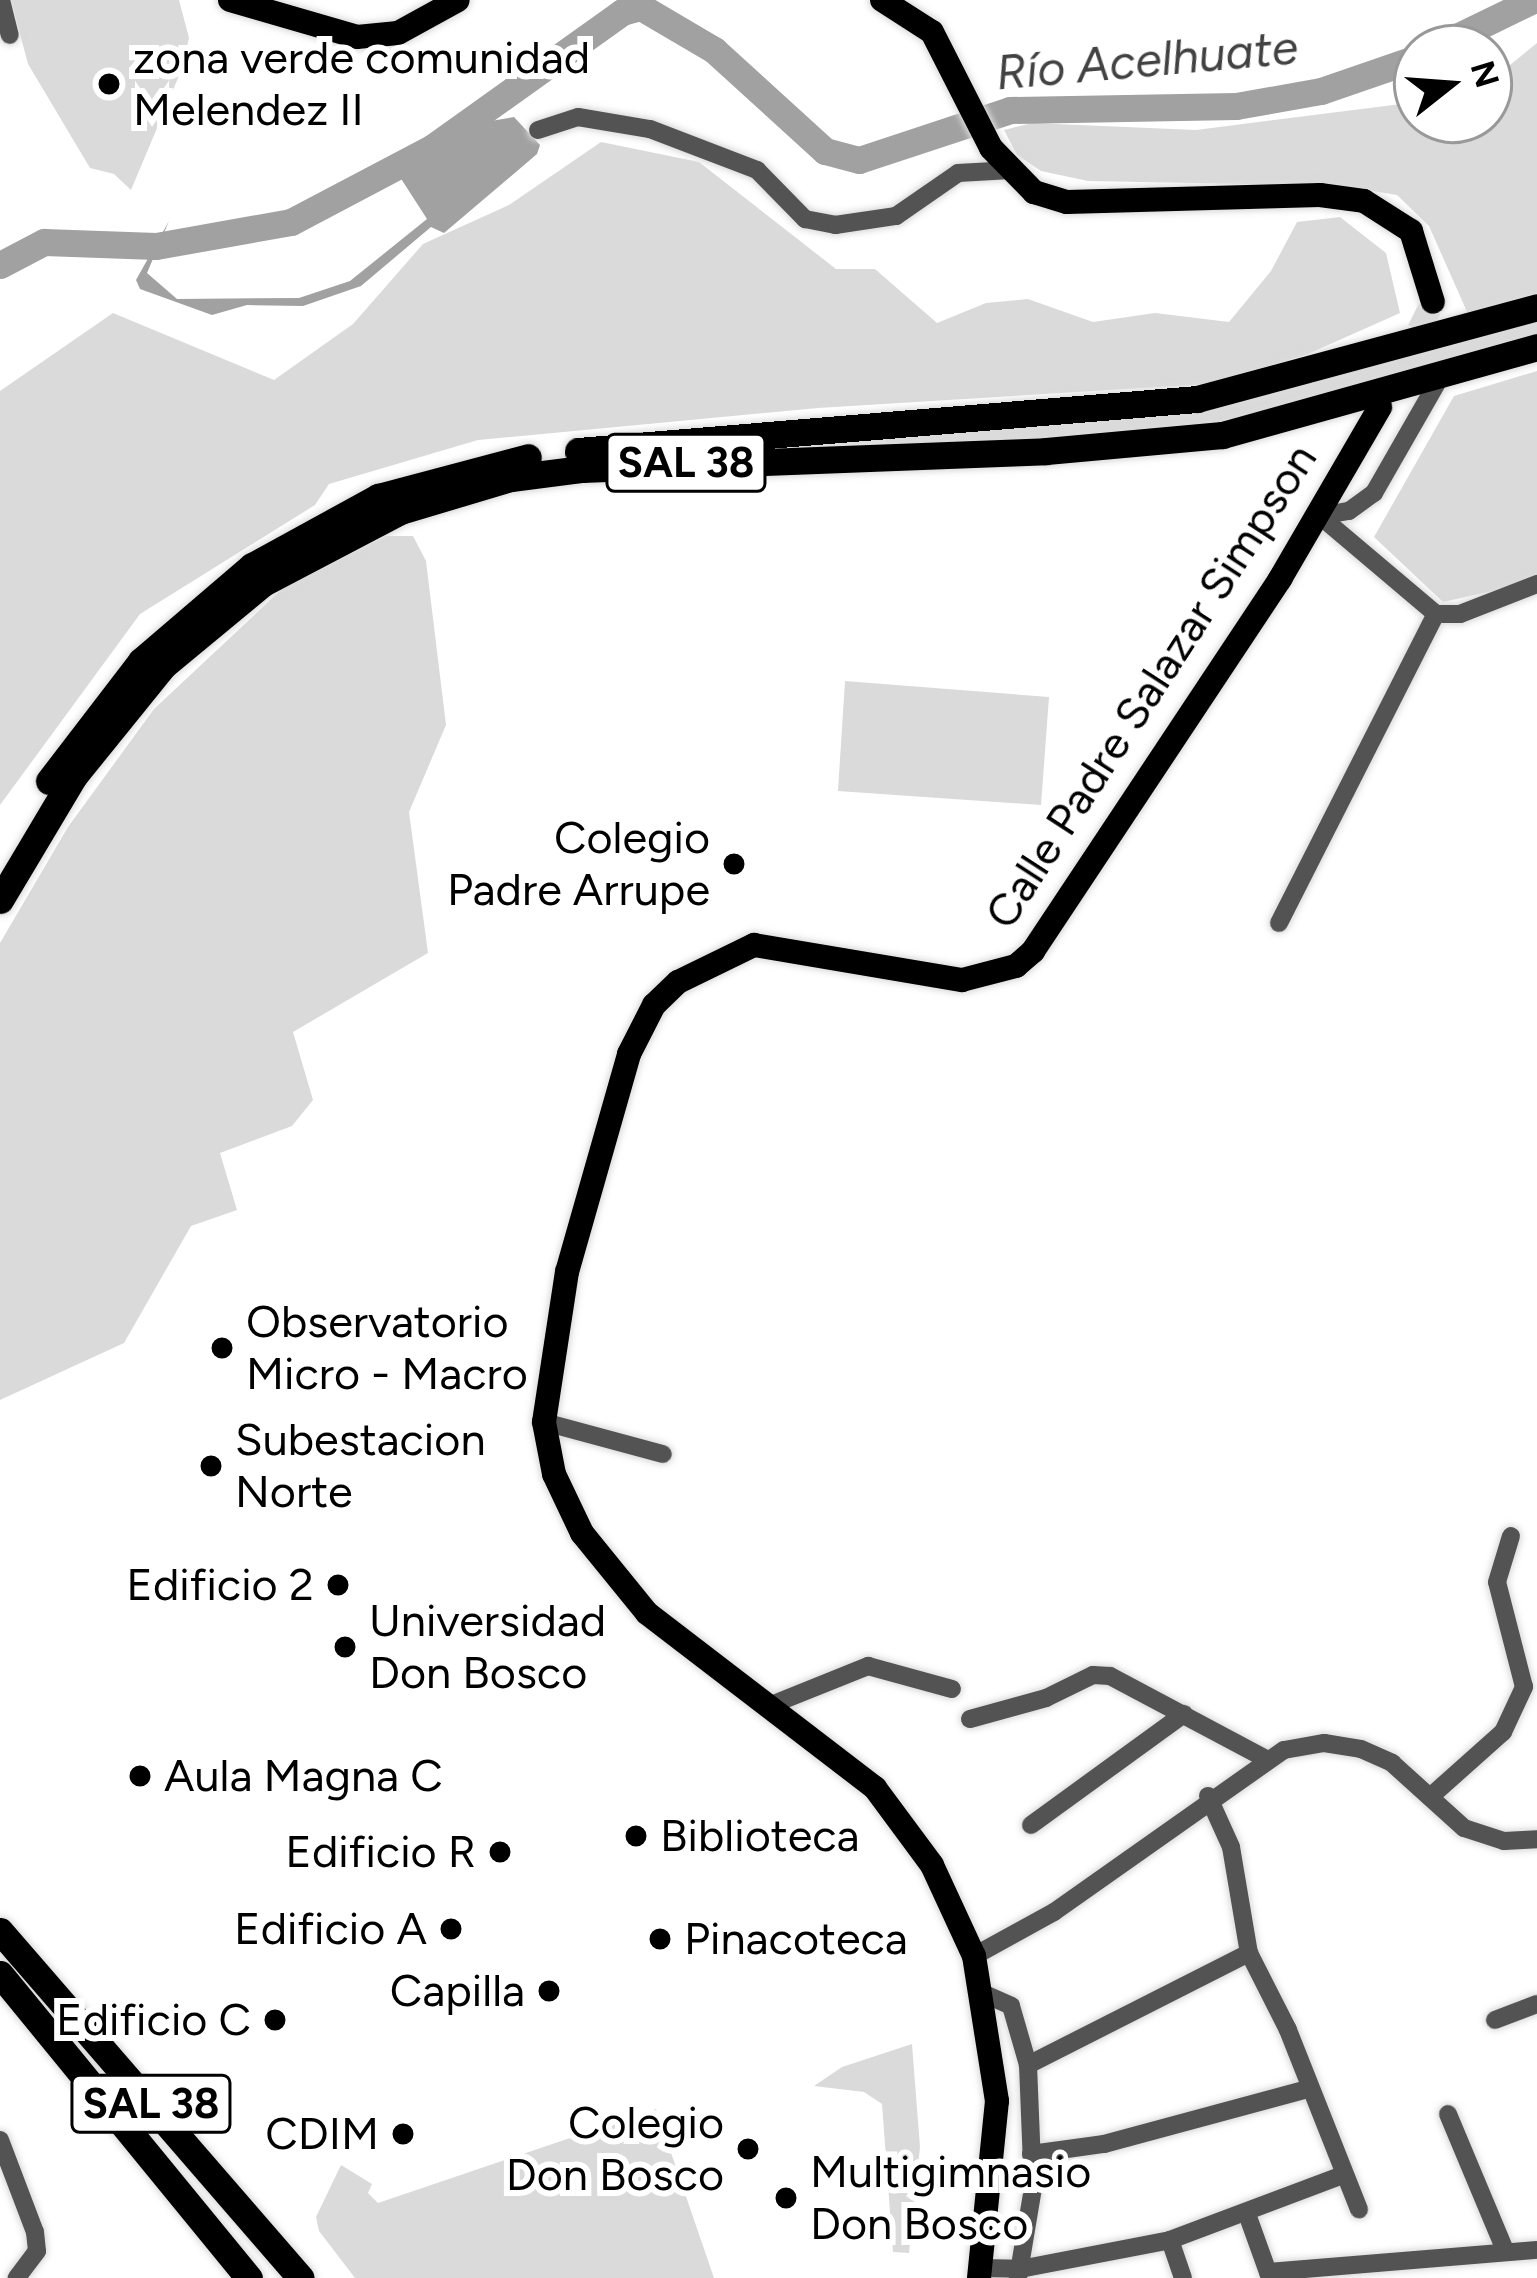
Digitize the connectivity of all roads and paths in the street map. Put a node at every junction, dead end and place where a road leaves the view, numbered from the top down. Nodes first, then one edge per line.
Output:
1 (1, 0) edge
2 (230, 0) edge
3 (458, 0) edge
4 (882, 0) edge
5 (10, 35) dead end
6 (538, 130) dead end
7 (1011, 170) junction
8 (1433, 302) tunnel mouth
9 (1537, 307) edge
10 (1537, 347) edge
11 (1442, 376) junction
12 (1380, 407) tunnel mouth
13 (1320, 515) junction
14 (1537, 584) edge
15 (1436, 614) junction
16 (0, 863) edge
17 (0, 901) edge
18 (1279, 923) dead end
19 (544, 1422) junction
20 (663, 1454) dead end
21 (1511, 1536) dead end
22 (952, 1689) dead end
23 (770, 1705) junction
24 (1184, 1714) junction
25 (970, 1719) dead end
26 (1264, 1758) junction
27 (1208, 1796) junction
28 (1430, 1797) junction
29 (1031, 1825) dead end
30 (1537, 1839) edge
31 (0, 1931) edge
32 (1249, 1953) junction
33 (974, 1956) junction
34 (0, 1974) edge
35 (980, 1992) junction
36 (1537, 2004) edge
37 (1495, 2020) dead end
38 (1028, 2065) junction
39 (1308, 2090) junction
40 (1448, 2114) dead end
41 (0, 2140) edge
42 (1031, 2154) junction
43 (1343, 2175) junction
44 (1359, 2209) dead end
45 (1247, 2214) junction
46 (1170, 2240) junction
47 (1504, 2248) junction
48 (1537, 2250) edge
49 (1441, 2257) junction
50 (238, 2270) edge
51 (980, 2273) edge
52 (1019, 2274) edge
53 (1269, 2275) edge
54 (17, 2278) edge
55 (301, 2278) edge
56 (1183, 2278) edge
57 (1451, 2278) edge

1 - 5 street
2 - 3 main road
4 - 7 main road
6 - 7 street
7 - 8 main road
9 - 16 highway, SAL 38
10 - 11 highway, SAL 38
11 - 13 street
11 - 17 highway, SAL 38
12 - 13 main road, Calle Padre Salazar Simpson
13 - 15 street
13 - 19 main road, Calle Padre Salazar Simpson
14 - 15 street
15 - 18 street
19 - 20 street
19 - 23 main road, Calle Padre Salazar Simpson
21 - 28 street
22 - 23 street
23 - 33 main road, Calle Padre Salazar Simpson
24 - 25 street
24 - 26 street
24 - 29 street
26 - 27 street
26 - 28 street
27 - 32 street
27 - 33 street
28 - 30 street
31 - 55 highway, SAL 38
32 - 38 street
32 - 39 street
33 - 35 main road, Calle Padre Salazar Simpson
34 - 50 highway, SAL 38
35 - 38 street
35 - 51 main road, Calle Padre Salazar Simpson
36 - 37 street
38 - 42 street
39 - 42 street
39 - 43 street
40 - 47 street
41 - 54 street
42 - 52 street
43 - 44 street
43 - 45 street
45 - 46 street
45 - 53 street
46 - 52 street
46 - 56 street
47 - 48 street
47 - 49 street
49 - 53 street
49 - 57 street
51 - 52 street

